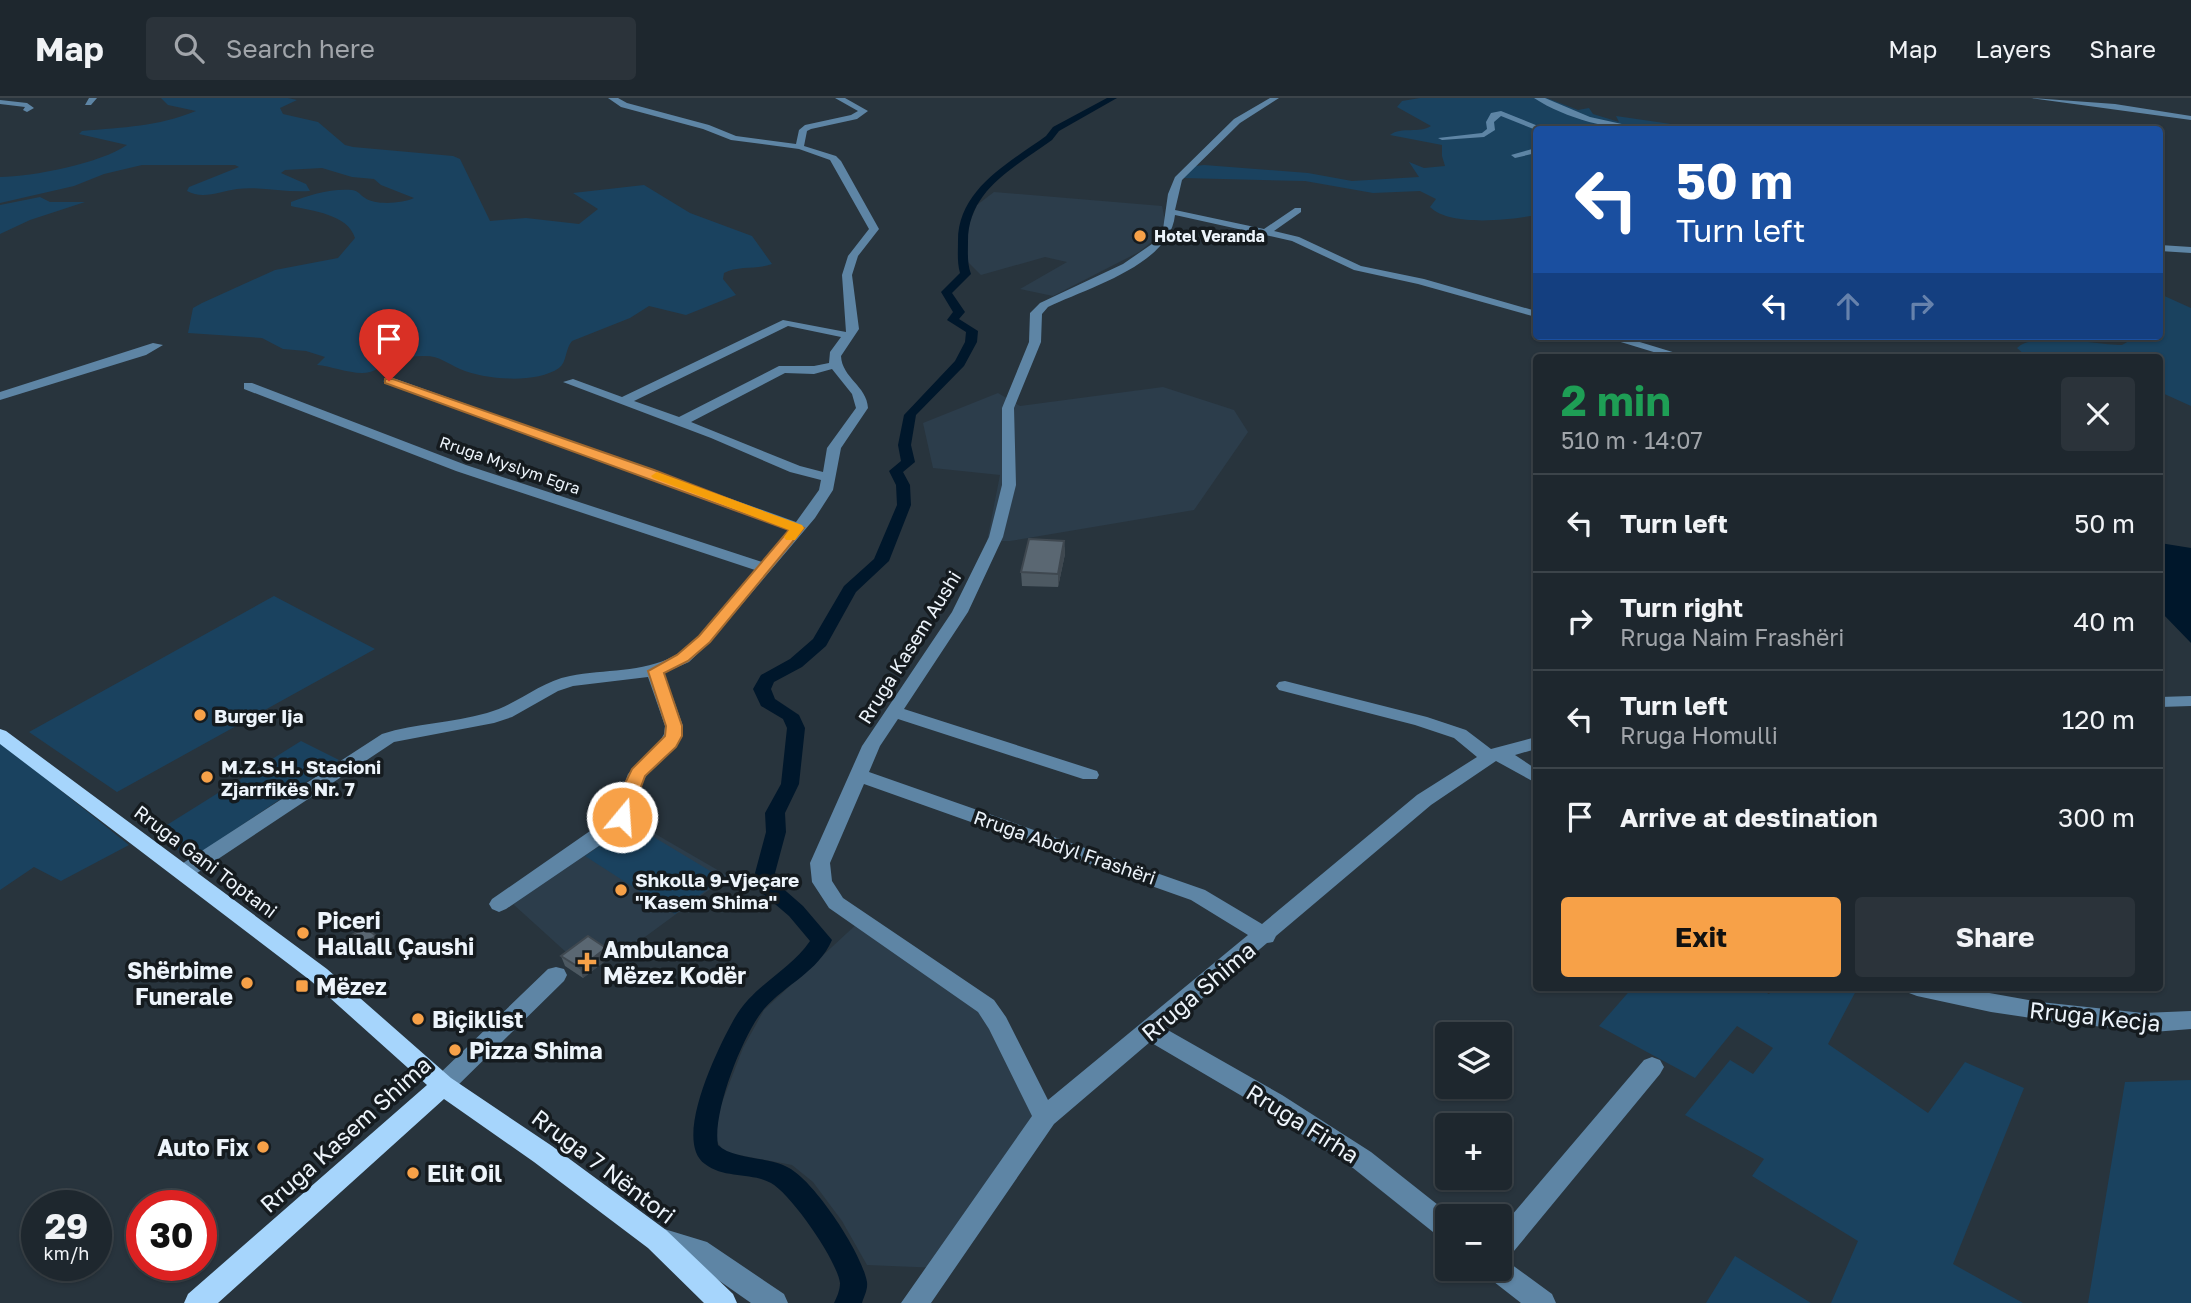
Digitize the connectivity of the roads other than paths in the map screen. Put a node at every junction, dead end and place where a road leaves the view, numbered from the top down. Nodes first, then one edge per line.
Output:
1 (612, 98) edge
2 (839, 98) edge
3 (1275, 98) edge
4 (1538, 98) edge
5 (2035, 98) edge
6 (0, 102) edge
7 (27, 110) dead end
8 (2191, 118) edge
9 (1534, 126) edge
10 (1620, 126) edge
11 (1442, 138) dead end
12 (800, 147) junction
13 (1533, 152) edge
14 (1515, 155) dead end
15 (1298, 210) dead end
16 (1169, 211) junction
17 (1267, 232) junction
18 (2163, 248) edge
19 (2191, 250) edge
20 (1533, 313) edge
21 (850, 336) junction
22 (1621, 340) edge
23 (157, 345) dead end
24 (1672, 354) edge
25 (835, 365) junction
26 (389, 381) dead end
27 (569, 382) dead end
28 (248, 386) dead end
29 (0, 396) edge
30 (624, 401) junction
31 (680, 422) junction
32 (829, 478) junction
33 (797, 528) junction
34 (765, 568) junction
35 (655, 671) junction
36 (1285, 686) dead end
37 (2191, 701) edge
38 (2163, 702) edge
39 (895, 712) junction
40 (0, 735) edge
41 (1533, 744) edge
42 (1493, 755) junction
43 (857, 775) junction
44 (1090, 775) dead end
45 (1533, 775) edge
46 (184, 872) junction
47 (499, 904) dead end
48 (1265, 936) junction
49 (556, 975) dead end
50 (1934, 991) edge
51 (2191, 1020) edge
52 (1150, 1031) junction
53 (1652, 1067) dead end
54 (443, 1085) junction
55 (1045, 1117) junction
56 (1435, 1218) edge
57 (1512, 1234) edge
58 (657, 1239) junction
59 (1512, 1280) edge
60 (198, 1303) edge
61 (723, 1303) edge
62 (774, 1303) edge
63 (915, 1303) edge
64 (1542, 1303) edge

1 - 12 street
2 - 12 street
3 - 16 street, Rruga Kasem Aushi
4 - 10 street
5 - 8 street
6 - 7 street
9 - 11 street
12 - 21 street
13 - 14 street
15 - 17 street
16 - 17 street
16 - 39 street, Rruga Kasem Aushi
17 - 20 street
18 - 19 street
21 - 25 street
21 - 30 street
22 - 24 street
23 - 29 street
25 - 31 street
25 - 32 street
26 - 33 street
27 - 30 street
28 - 34 street, Rruga Myslym Egra
30 - 31 street
31 - 32 street
32 - 33 street
33 - 34 street
34 - 35 street
35 - 46 street
35 - 47 street
36 - 42 street
37 - 38 street
39 - 43 street, Rruga Kasem Aushi
39 - 44 street
40 - 46 main road, Rruga Gani Toptani
41 - 42 street, Rruga Shima
42 - 45 street
42 - 48 street, Rruga Shima
43 - 48 street, Rruga Abdyl Frashëri
43 - 55 street, Rruga Kasem Aushi
46 - 54 main road, Rruga Gani Toptani
48 - 52 street, Rruga Shima
49 - 54 street, Rruga Kasem Shima
50 - 51 street, Rruga Kecja
52 - 55 street, Rruga Shima
52 - 56 street, Rruga Firha
53 - 57 street
54 - 58 main road, Rruga 7 Nëntori
54 - 60 main road, Rruga Kasem Shima
55 - 63 street, Rruga Shima
58 - 61 main road, Rruga 7 Nëntori
58 - 62 street
59 - 64 street

